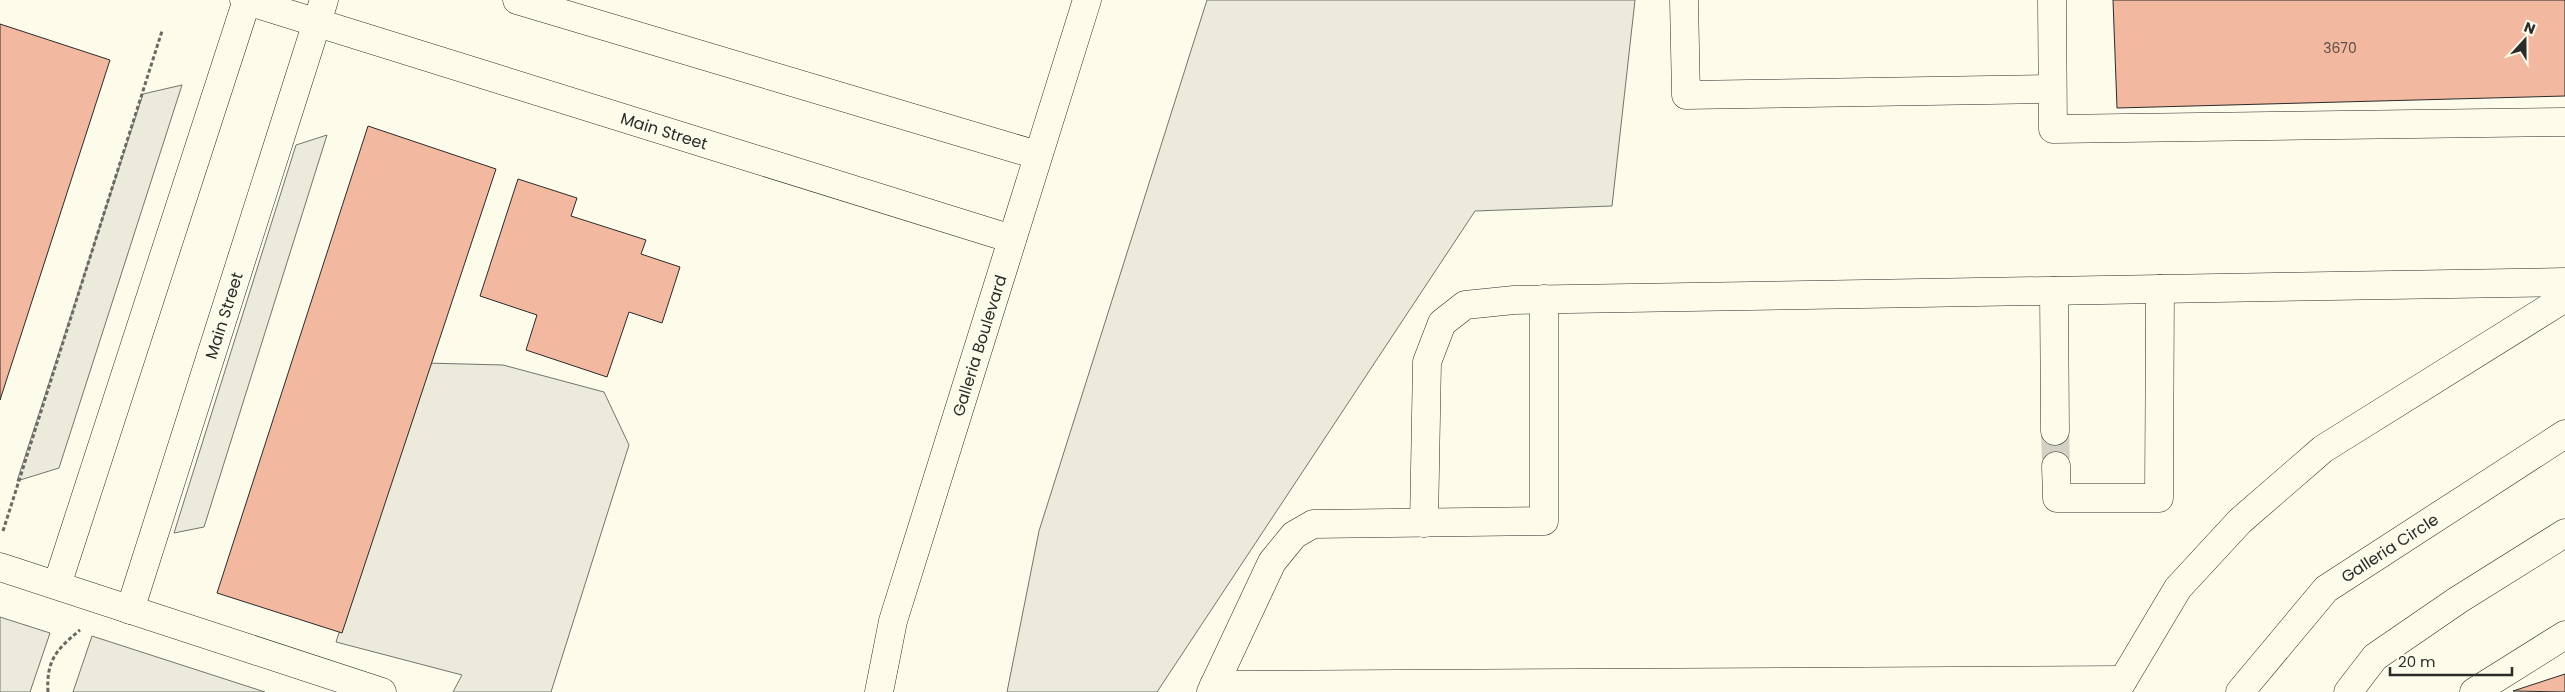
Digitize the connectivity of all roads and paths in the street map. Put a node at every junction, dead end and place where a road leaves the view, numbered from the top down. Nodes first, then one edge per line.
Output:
1 (246, 0) edge
2 (517, 0) edge
3 (1087, 0) edge
4 (1684, 0) edge
5 (2052, 0) edge
6 (320, 11) edge
7 (162, 31) dead end
8 (2052, 89) junction
9 (2565, 122) edge
10 (1037, 155) junction
11 (1012, 239) junction
12 (2565, 282) edge
13 (2160, 289) junction
14 (2054, 291) junction
15 (2565, 298) edge
16 (1544, 299) junction
17 (2055, 431) tunnel mouth
18 (2565, 434) edge
19 (2056, 466) tunnel mouth
20 (1424, 523) junction
21 (0, 530) edge
22 (2565, 533) edge
23 (0, 567) edge
24 (57, 585) junction
25 (130, 610) junction
26 (85, 626) dead end
27 (2565, 636) edge
28 (2119, 686) edge
29 (1728, 687) edge
30 (1212, 688) edge
31 (48, 692) edge
32 (382, 692) edge
33 (879, 692) edge
34 (2240, 692) edge
35 (2348, 692) edge
36 (2474, 692) edge

1 - 6 street, Main Street
1 - 24 street, Main Street
2 - 10 street
3 - 10 street, Galleria Boulevard
4 - 8 street
5 - 8 street
6 - 11 street, Main Street
6 - 25 street, Main Street
7 - 21 path
8 - 9 street
10 - 11 street, Galleria Boulevard
11 - 33 street, Galleria Boulevard
12 - 13 street
13 - 14 street
13 - 19 street
14 - 16 street
14 - 17 street
15 - 28 street
16 - 20 street
16 - 20 street
18 - 34 street, Galleria Circle
20 - 30 street
22 - 35 street
23 - 24 street
24 - 25 street
25 - 32 street
26 - 31 path
27 - 36 street
28 - 29 street
29 - 30 street

